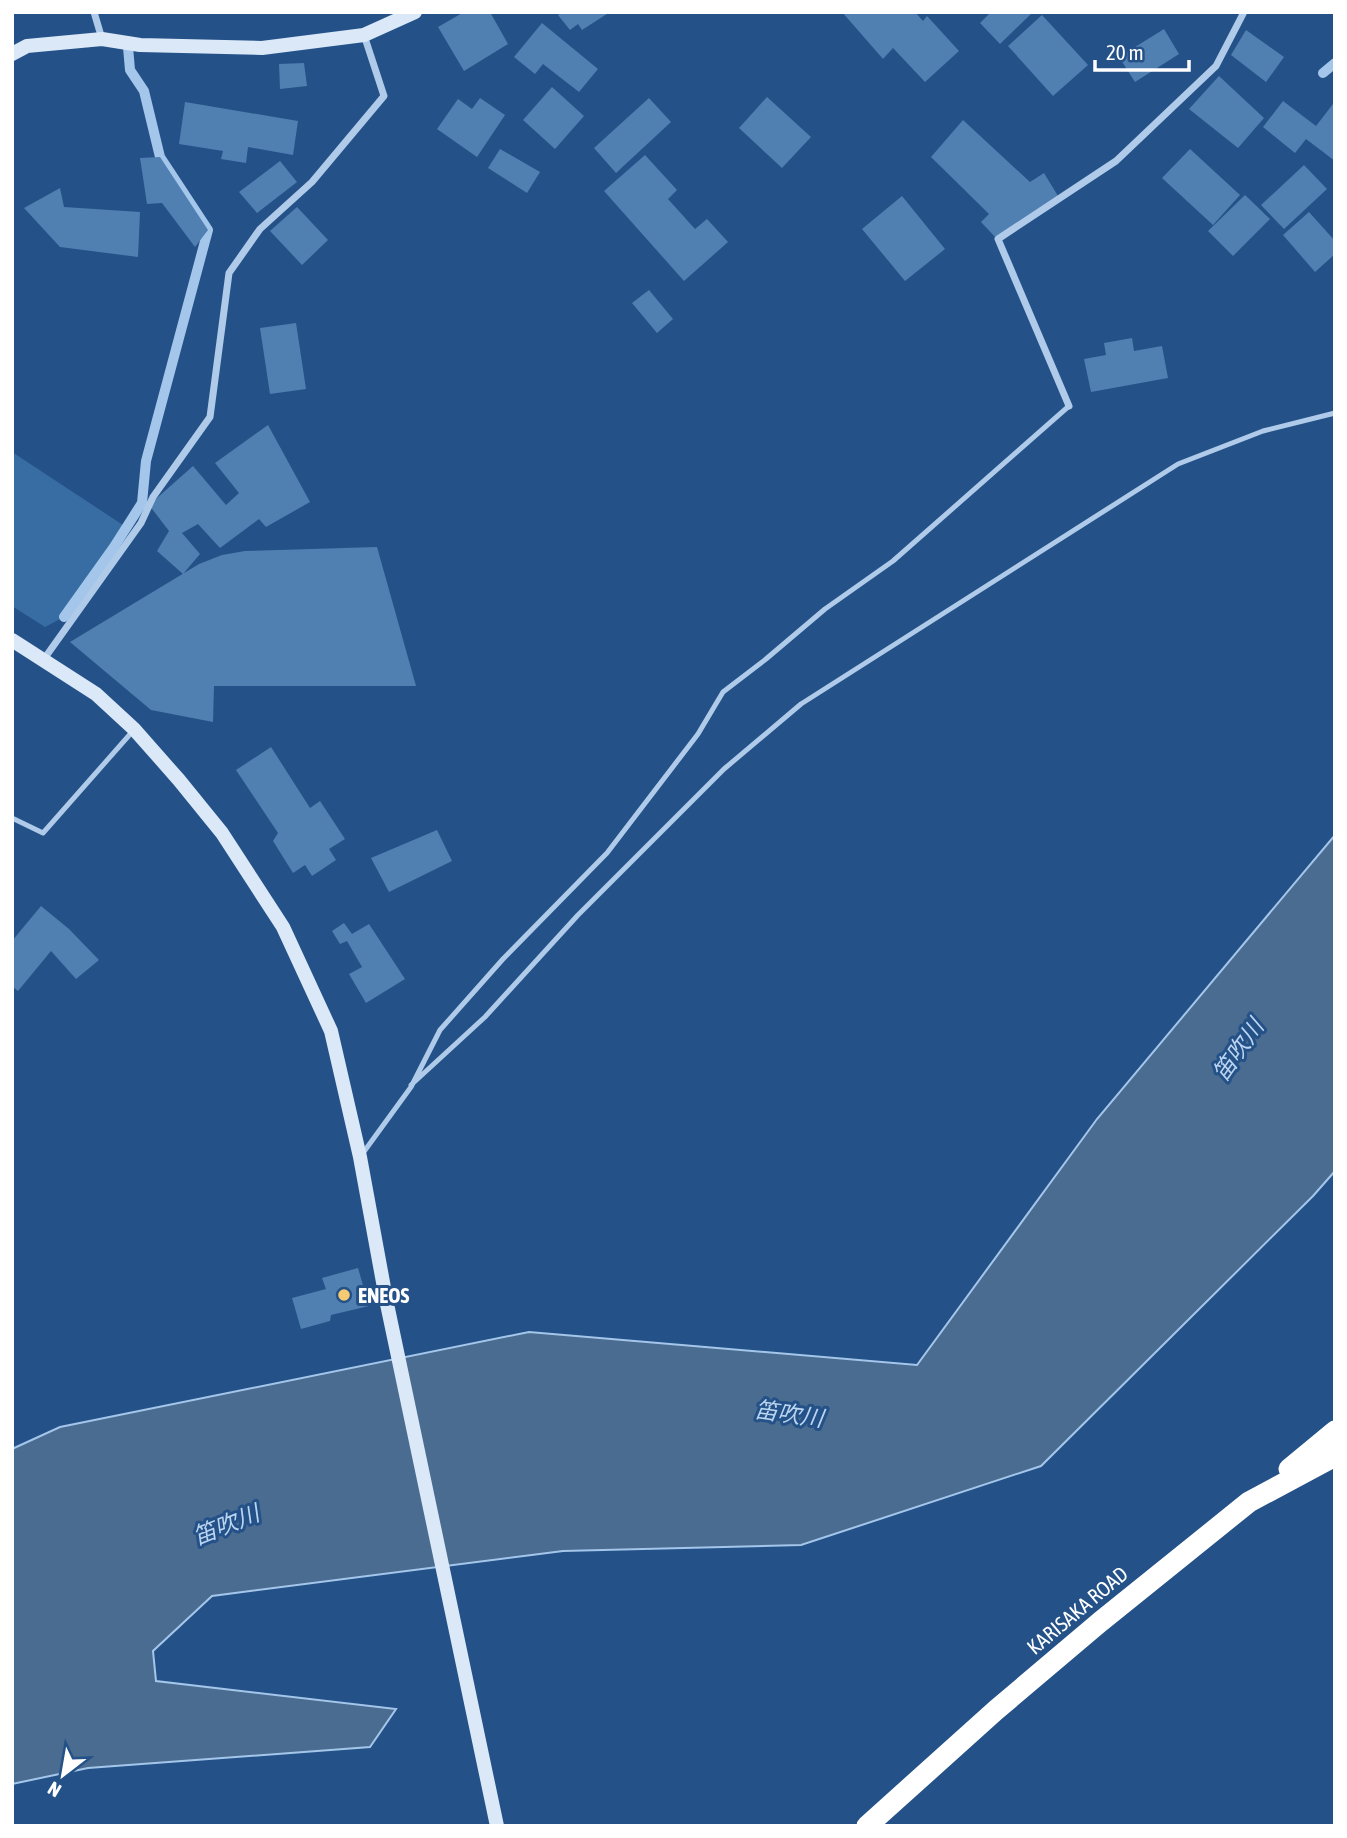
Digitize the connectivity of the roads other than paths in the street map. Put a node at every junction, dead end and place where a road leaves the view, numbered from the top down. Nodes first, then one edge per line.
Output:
1 (94, 12) edge
2 (415, 12) edge
3 (1244, 12) edge
4 (364, 35) junction
5 (102, 39) junction
6 (12, 54) edge
7 (1069, 406) joint
8 (1335, 413) edge
9 (12, 640) edge
10 (44, 659) junction
11 (134, 729) junction
12 (12, 818) edge
13 (411, 1084) junction
14 (360, 1157) junction
15 (1335, 1431) edge
16 (1335, 1456) edge
17 (1249, 1502) junction
18 (497, 1826) edge
19 (867, 1826) edge

1 - 5 street
2 - 4 street
3 - 7 street
4 - 5 street
4 - 10 street
5 - 6 street
7 - 13 lane
8 - 13 lane
9 - 10 street
10 - 11 street
11 - 12 lane
11 - 14 street
13 - 14 lane
14 - 18 street
15 - 17 highway
16 - 17 highway, KARISAKA ROAD
17 - 19 highway, KARISAKA ROAD

